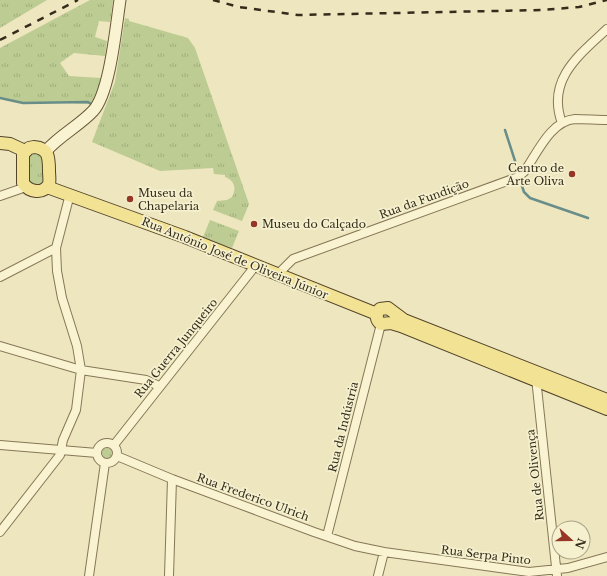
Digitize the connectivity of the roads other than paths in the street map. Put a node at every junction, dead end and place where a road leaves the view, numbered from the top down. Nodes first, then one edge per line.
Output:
1 (120, 0) edge
2 (607, 29) edge
3 (607, 120) edge
4 (562, 123) junction
5 (0, 142) edge
6 (25, 151) junction
7 (46, 151) junction
8 (26, 187) junction
9 (47, 187) junction
10 (70, 194) junction
11 (0, 196) edge
12 (56, 248) junction
13 (256, 265) junction
14 (278, 274) junction
15 (0, 277) edge
16 (386, 319) junction
17 (0, 346) edge
18 (81, 370) junction
19 (536, 376) junction
20 (159, 386) junction
21 (607, 400) edge
22 (607, 409) edge
23 (0, 445) edge
24 (114, 446) junction
25 (63, 450) junction
26 (97, 453) junction
27 (117, 456) junction
28 (105, 463) junction
29 (172, 479) junction
30 (0, 532) edge
31 (327, 536) junction
32 (384, 552) junction
33 (607, 557) edge
34 (556, 573) edge
35 (89, 576) edge
36 (169, 576) edge
37 (378, 576) edge

1 - 7 street
2 - 4 street
3 - 4 street
4 - 14 street, Rua da Fundição
5 - 6 main road
6 - 7 main road
6 - 8 main road
7 - 9 main road
8 - 9 main road, Rua António José de Oliveira Júnior
8 - 11 street, Rua António José de Oliveira Júnior
9 - 10 main road, Rua António José de Oliveira Júnior
10 - 12 street
10 - 13 main road, Rua António José de Oliveira Júnior
12 - 15 street
12 - 18 street
13 - 14 main road, Rua António José de Oliveira Júnior
13 - 20 street, Rua Guerra Junqueiro
14 - 16 main road, Rua António José de Oliveira Júnior
16 - 19 main road, Rua António José de Oliveira Júnior
16 - 31 street, Rua da Indústria
17 - 18 street
18 - 20 street
18 - 25 street
19 - 21 main road, Rua António José de Oliveira Júnior
19 - 22 main road, Rua António José de Oliveira Júnior
19 - 34 street, Rua de Olivença
20 - 24 street, Rua Guerra Junqueiro
23 - 25 street
24 - 26 street
24 - 27 street
25 - 26 street
25 - 30 street
26 - 28 street
27 - 28 street
27 - 29 street, Rua Frederico Ulrich
28 - 35 street
29 - 31 street, Rua Frederico Ulrich
29 - 36 street
31 - 32 street, Rua Frederico Ulrich
32 - 34 street, Rua Serpa Pinto
32 - 37 street
33 - 34 street, Rua Serpa Pinto

